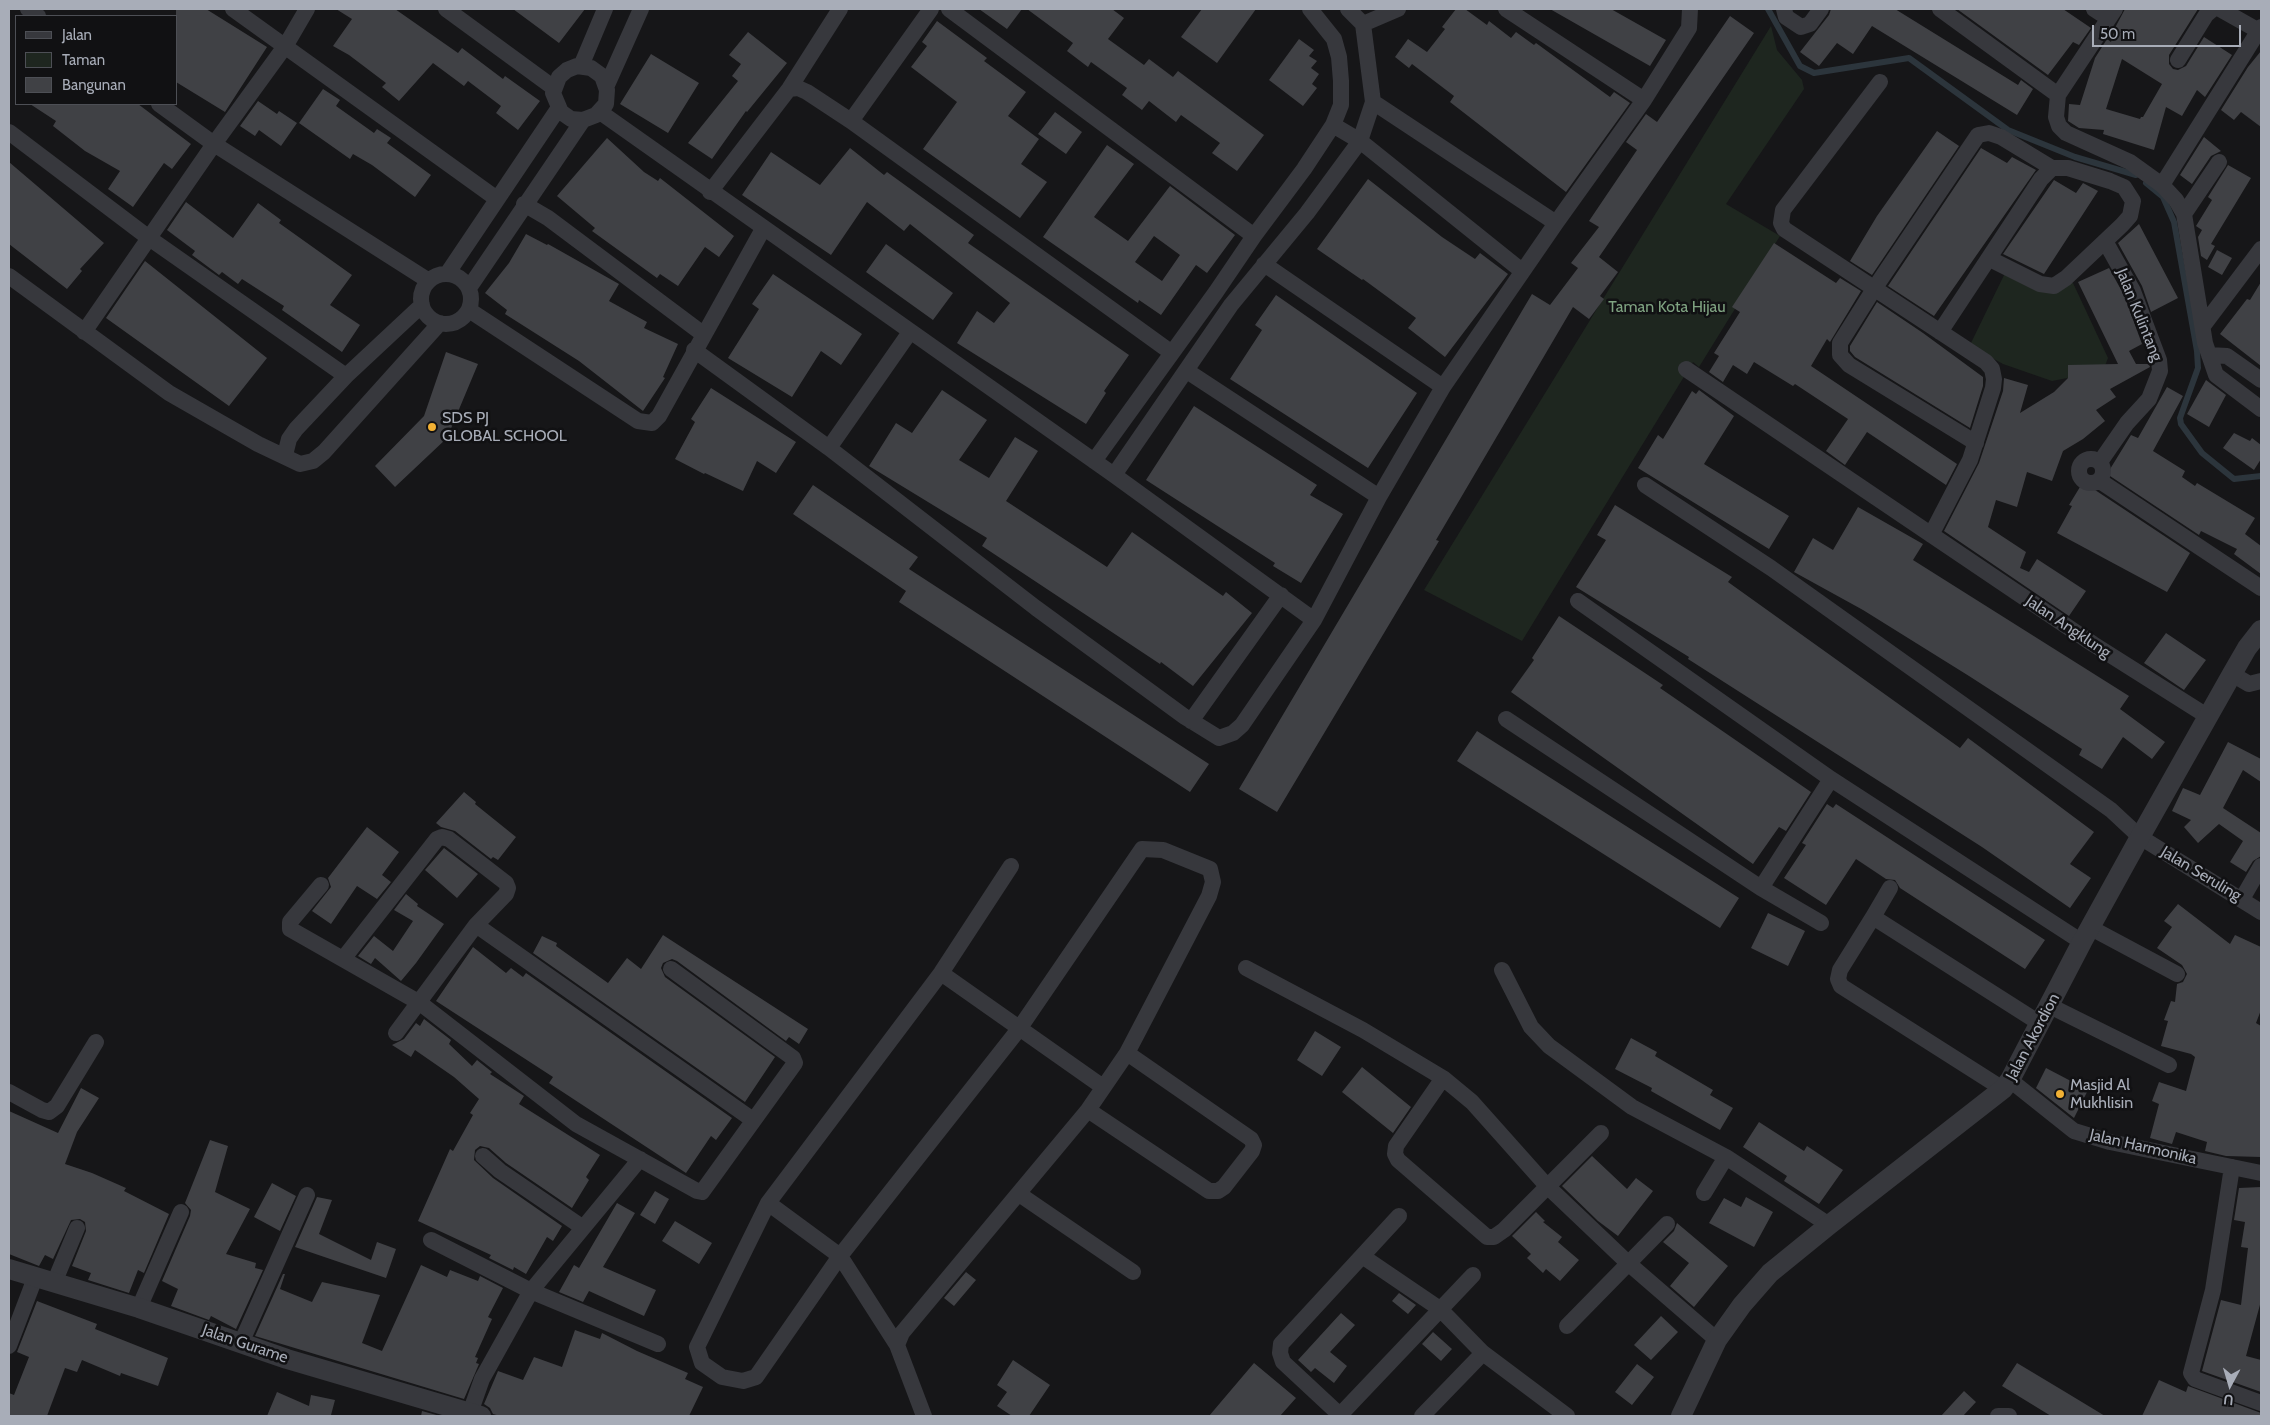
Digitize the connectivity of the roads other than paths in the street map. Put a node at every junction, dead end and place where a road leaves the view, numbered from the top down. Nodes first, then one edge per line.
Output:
1 (232, 9) edge
2 (307, 9) edge
3 (446, 9) edge
4 (605, 9) edge
5 (641, 9) edge
6 (840, 9) edge
7 (931, 9) edge
8 (949, 9) edge
9 (1311, 9) edge
10 (1348, 9) edge
11 (1398, 9) edge
12 (1506, 9) edge
13 (1690, 9) edge
14 (1784, 9) edge
15 (1821, 9) edge
16 (1940, 9) edge
17 (2094, 9) edge
18 (2213, 9) edge
19 (2220, 9) edge
20 (2112, 14) edge
21 (1363, 24) junction
22 (2260, 29) edge
23 (286, 45) junction
24 (2178, 60) dead end
25 (582, 66) junction
26 (1880, 82) dead end
27 (607, 85) junction
28 (554, 88) junction
29 (789, 89) junction
30 (2058, 95) junction
31 (1644, 100) junction
32 (1373, 102) junction
33 (160, 105) edge
34 (558, 109) junction
35 (600, 112) junction
36 (583, 120) junction
37 (851, 121) junction
38 (1334, 125) junction
39 (9, 132) edge
40 (1360, 141) junction
41 (214, 144) junction
42 (2220, 162) dead end
43 (2052, 168) junction
44 (2162, 185) junction
45 (710, 192) junction
46 (496, 199) junction
47 (524, 204) junction
48 (2184, 214) junction
49 (1556, 223) junction
50 (763, 229) junction
51 (1254, 236) junction
52 (149, 238) junction
53 (2105, 241) junction
54 (2261, 250) edge
55 (1990, 259) junction
56 (1264, 264) junction
57 (1522, 272) junction
58 (447, 274) junction
59 (9, 276) edge
60 (428, 281) junction
61 (469, 288) junction
62 (1874, 289) junction
63 (1216, 292) junction
64 (1231, 305) junction
65 (422, 306) junction
66 (469, 310) junction
67 (440, 323) junction
68 (2203, 326) junction
69 (84, 332) junction
70 (910, 332) junction
71 (1940, 332) junction
72 (703, 334) junction
73 (694, 350) junction
74 (1172, 353) junction
75 (2209, 355) junction
76 (1686, 370) dead end
77 (1187, 371) junction
78 (346, 376) junction
79 (2261, 380) edge
80 (1443, 387) junction
81 (2261, 409) edge
82 (1976, 443) junction
83 (828, 448) junction
84 (284, 455) junction
85 (1094, 461) junction
86 (2100, 462) junction
87 (1114, 475) junction
88 (2100, 480) junction
89 (1645, 485) dead end
90 (1379, 497) junction
91 (1931, 535) junction
92 (2261, 588) edge
93 (1281, 595) junction
94 (1578, 601) dead end
95 (1314, 620) junction
96 (2261, 630) edge
97 (2240, 660) junction
98 (2261, 681) edge
99 (2208, 716) junction
100 (1506, 719) dead end
101 (1191, 721) junction
102 (1832, 779) junction
103 (2140, 837) junction
104 (1011, 866) dead end
105 (2261, 866) edge
106 (321, 885) dead end
107 (1760, 888) junction
108 (1890, 888) dead end
109 (2242, 899) junction
110 (2261, 912) edge
111 (1873, 917) junction
112 (1821, 923) dead end
113 (476, 925) junction
114 (2086, 935) junction
115 (343, 959) junction
116 (1246, 968) dead end
117 (671, 969) dead end
118 (1502, 970) dead end
119 (941, 973) junction
120 (2177, 974) dead end
121 (420, 1003) junction
122 (2045, 1015) junction
123 (1019, 1029) junction
124 (396, 1033) dead end
125 (96, 1042) dead end
126 (1127, 1053) junction
127 (2169, 1064) dead end
128 (1443, 1078) junction
129 (2007, 1085) junction
130 (1103, 1087) junction
131 (9, 1092) edge
132 (1088, 1110) junction
133 (753, 1120) junction
134 (1601, 1133) dead end
135 (483, 1156) dead end
136 (1726, 1157) junction
137 (640, 1159) junction
138 (2232, 1167) junction
139 (2261, 1173) edge
140 (1546, 1185) junction
141 (1704, 1193) dead end
142 (1019, 1194) junction
143 (307, 1195) dead end
144 (768, 1203) junction
145 (181, 1212) dead end
146 (1399, 1216) dead end
147 (1667, 1224) dead end
148 (1829, 1225) junction
149 (582, 1227) junction
150 (77, 1228) dead end
151 (431, 1240) dead end
152 (840, 1256) junction
153 (1362, 1256) junction
154 (1628, 1263) junction
155 (9, 1269) edge
156 (1133, 1272) dead end
157 (1473, 1275) dead end
158 (44, 1280) junction
159 (531, 1291) junction
160 (139, 1308) junction
161 (1440, 1309) junction
162 (1567, 1326) dead end
163 (1717, 1340) junction
164 (241, 1343) junction
165 (658, 1344) dead end
166 (897, 1345) junction
167 (9, 1346) edge
168 (1483, 1353) junction
169 (2261, 1403) edge
170 (442, 1411) edge
171 (1558, 1414) edge
172 (476, 1415) edge
173 (924, 1416) edge
174 (1341, 1416) edge
175 (1422, 1416) edge
176 (1681, 1416) edge
177 (1998, 1416) edge
178 (2009, 1416) edge

1 - 23 street
2 - 23 street
3 - 28 street
4 - 25 street
5 - 27 street
6 - 29 street
7 - 37 street
8 - 51 street
9 - 38 street
10 - 21 street
11 - 21 street
12 - 31 street
13 - 31 street
14 - 15 street
16 - 30 street
17 - 20 street
18 - 24 street
19 - 22 street
20 - 30 street
21 - 32 street
22 - 44 street
23 - 41 street
23 - 46 street
25 - 27 street
25 - 28 street
26 - 62 street
27 - 35 street
28 - 34 street
29 - 37 street
29 - 45 street
30 - 44 street
31 - 49 street
32 - 40 street
32 - 49 street
33 - 41 street
34 - 36 street
34 - 46 street
35 - 36 street
35 - 45 street
36 - 47 street
37 - 74 street
38 - 40 street
38 - 51 street
39 - 52 street
40 - 56 street
40 - 57 street
41 - 52 street
41 - 60 street
42 - 48 street
43 - 53 street
43 - 55 street
43 - 62 street
44 - 48 street
45 - 50 street
46 - 58 street
47 - 61 street
47 - 72 street
48 - 68 street
49 - 57 street
50 - 70 street
50 - 72 street
51 - 63 street
52 - 69 street
52 - 78 street
53 - 55 street
53 - 86 street, Jalan Kulintang
54 - 68 street
55 - 71 street
56 - 64 street
56 - 80 street
57 - 80 street
58 - 60 street
58 - 61 street
59 - 69 street
60 - 65 street
61 - 66 street
62 - 71 street
62 - 82 street
63 - 64 street
63 - 74 street
64 - 77 street
65 - 67 street
65 - 78 street
66 - 67 street
66 - 73 street
67 - 84 street
68 - 75 street
69 - 84 street
70 - 83 street
70 - 85 street
71 - 82 street
72 - 73 street
73 - 83 street
74 - 85 street
75 - 79 street
75 - 81 street
76 - 91 street, Jalan Angklung
77 - 87 street
77 - 90 street
78 - 84 street
80 - 90 street
82 - 91 street
83 - 101 street
85 - 87 street
86 - 88 street
86 - 88 street
87 - 93 street
88 - 92 street
89 - 103 street, Jalan Seruling
90 - 95 street
91 - 99 street, Jalan Angklung
93 - 95 street
93 - 101 street
94 - 102 street
95 - 101 street
96 - 97 street, Jalan Akordion
97 - 98 street
97 - 99 street, Jalan Akordion
99 - 103 street, Jalan Akordion
100 - 107 street
102 - 107 street
102 - 114 street
103 - 109 street, Jalan Seruling
103 - 114 street, Jalan Akordion
104 - 119 street
105 - 109 street
106 - 115 street
107 - 112 street
108 - 111 street
109 - 110 street, Jalan Seruling
111 - 122 street
111 - 129 street, Jalan Harmonika
113 - 115 street
113 - 121 street
113 - 133 street
114 - 120 street
114 - 122 street, Jalan Akordion
115 - 121 street
116 - 128 street
117 - 133 street
118 - 136 street
119 - 123 street
119 - 144 street
121 - 124 street
121 - 137 street
122 - 127 street
122 - 129 street, Jalan Akordion
123 - 126 street
123 - 130 street
123 - 152 street
125 - 131 street
126 - 130 street
126 - 132 street
128 - 140 street
128 - 140 street
129 - 138 street, Jalan Harmonika
129 - 148 street, Jalan Akordion
130 - 132 street
132 - 142 street
133 - 137 street
134 - 140 street
135 - 149 street
136 - 141 street
136 - 148 street
137 - 149 street
138 - 139 street, Jalan Harmonika
138 - 169 street
140 - 154 street
142 - 156 street
142 - 166 street
143 - 164 street
144 - 152 street
144 - 152 street
145 - 160 street
146 - 153 street
147 - 154 street
148 - 163 street, Jalan Akordion
149 - 159 street
150 - 158 street
151 - 159 street
152 - 166 street
153 - 161 street
153 - 174 street
154 - 162 street
154 - 163 street
155 - 158 street, Jalan Gurame
157 - 161 street
158 - 160 street, Jalan Gurame
158 - 167 street
159 - 165 street
159 - 172 street
160 - 164 street, Jalan Gurame
161 - 168 street
161 - 174 street
163 - 176 street, Jalan Akordion
164 - 170 street, Jalan Gurame
166 - 173 street
168 - 171 street
168 - 175 street
170 - 172 street, Jalan Gurame
177 - 178 street

